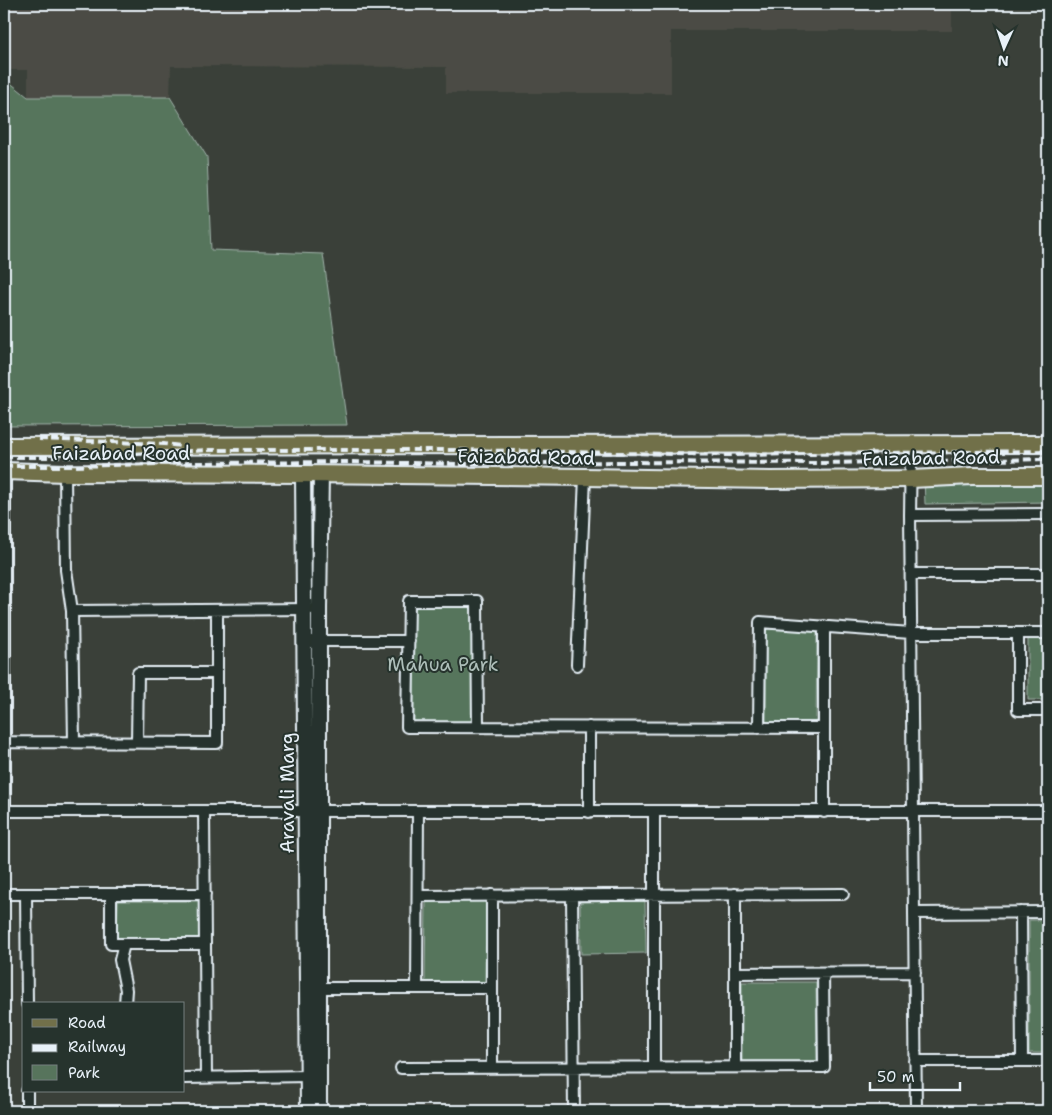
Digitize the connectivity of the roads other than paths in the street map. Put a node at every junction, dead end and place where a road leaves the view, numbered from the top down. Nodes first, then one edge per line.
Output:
1 (1048, 444) edge
2 (911, 445) junction
3 (4, 446) edge
4 (5, 471) edge
5 (66, 473) junction
6 (304, 474) junction
7 (321, 474) junction
8 (1048, 476) edge
9 (585, 477) junction
10 (912, 479) junction
11 (1048, 514) edge
12 (910, 515) junction
13 (911, 574) junction
14 (1048, 574) edge
15 (304, 609) junction
16 (319, 609) junction
17 (217, 610) junction
18 (72, 611) junction
19 (824, 626) junction
20 (912, 633) junction
21 (1018, 633) junction
22 (1048, 633) edge
23 (409, 640) junction
24 (304, 641) junction
25 (319, 641) junction
26 (577, 665) dead end
27 (5, 669) edge
28 (217, 673) junction
29 (1048, 710) edge
30 (478, 727) junction
31 (589, 728) junction
32 (759, 728) junction
33 (824, 728) junction
34 (5, 742) junction
35 (74, 742) junction
36 (138, 742) junction
37 (4, 811) edge
38 (204, 811) junction
39 (312, 811) junction
40 (418, 811) junction
41 (1048, 811) edge
42 (589, 812) junction
43 (654, 812) junction
44 (824, 812) junction
45 (913, 812) junction
46 (4, 894) edge
47 (26, 894) junction
48 (112, 894) junction
49 (205, 894) junction
50 (735, 894) junction
51 (843, 894) dead end
52 (492, 895) junction
53 (572, 895) junction
54 (654, 895) junction
55 (418, 896) junction
56 (1022, 912) junction
57 (1048, 912) edge
58 (914, 913) junction
59 (124, 944) junction
60 (205, 944) junction
61 (914, 972) junction
62 (735, 973) junction
63 (823, 973) junction
64 (313, 988) junction
65 (417, 988) junction
66 (492, 988) junction
67 (26, 1002) edge
68 (124, 1002) edge
69 (1048, 1060) edge
70 (915, 1061) junction
71 (1022, 1061) junction
72 (654, 1067) junction
73 (735, 1067) junction
74 (401, 1068) dead end
75 (492, 1068) junction
76 (574, 1068) junction
77 (308, 1076) junction
78 (185, 1078) edge
79 (206, 1078) junction
80 (27, 1092) edge
81 (27, 1111) edge
82 (308, 1111) edge
83 (319, 1111) edge
84 (574, 1111) edge
85 (916, 1111) edge

1 - 2 main road, Faizabad Road
2 - 3 main road, Faizabad Road
2 - 10 street
4 - 5 main road, Faizabad Road
4 - 27 street
5 - 6 main road, Faizabad Road
5 - 18 street
6 - 7 main road, Faizabad Road
6 - 15 street, Aravali Marg
7 - 9 main road, Faizabad Road
7 - 16 street, Aravali Marg
8 - 10 main road, Faizabad Road
9 - 10 main road, Faizabad Road
9 - 26 street
10 - 12 street
11 - 12 street
12 - 13 street
13 - 14 street
13 - 20 street
15 - 16 street
15 - 17 street
15 - 24 street, Aravali Marg
16 - 25 street, Aravali Marg
17 - 18 street
17 - 28 street
18 - 35 street
19 - 20 street
19 - 32 street
19 - 33 street
20 - 21 street
20 - 45 street
21 - 22 street
21 - 29 street
23 - 25 street
23 - 30 street
23 - 30 street
24 - 25 street
24 - 39 street, Aravali Marg
25 - 39 street, Aravali Marg
27 - 34 street
28 - 36 street
28 - 36 street
30 - 31 street
31 - 32 street
31 - 42 street
32 - 33 street
33 - 44 street
34 - 35 street
34 - 37 street
35 - 36 street
37 - 38 street
38 - 39 street
38 - 49 street
39 - 40 street
39 - 64 street, Aravali Marg
40 - 42 street
40 - 55 street
41 - 45 street
42 - 43 street
43 - 44 street
43 - 54 street
44 - 45 street
45 - 58 street
46 - 47 street
47 - 48 street
47 - 67 street
48 - 49 street
48 - 59 street
49 - 60 street
50 - 51 street
50 - 54 street
50 - 62 street
52 - 53 street
52 - 55 street
52 - 66 street
53 - 54 street
53 - 76 street
54 - 72 street
55 - 65 street
56 - 57 street
56 - 58 street
56 - 71 street
58 - 61 street
59 - 60 street
59 - 68 street
60 - 79 street
61 - 63 street
61 - 70 street
62 - 63 street
62 - 73 street
63 - 73 street
64 - 65 street
64 - 77 street, Aravali Marg
64 - 83 street, Aravali Marg
65 - 66 street
66 - 75 street
69 - 71 street
70 - 71 street
70 - 85 street
72 - 73 street
72 - 76 street
74 - 75 street
75 - 76 street
76 - 84 street
77 - 79 street
77 - 82 street, Aravali Marg
78 - 79 street
80 - 81 street

